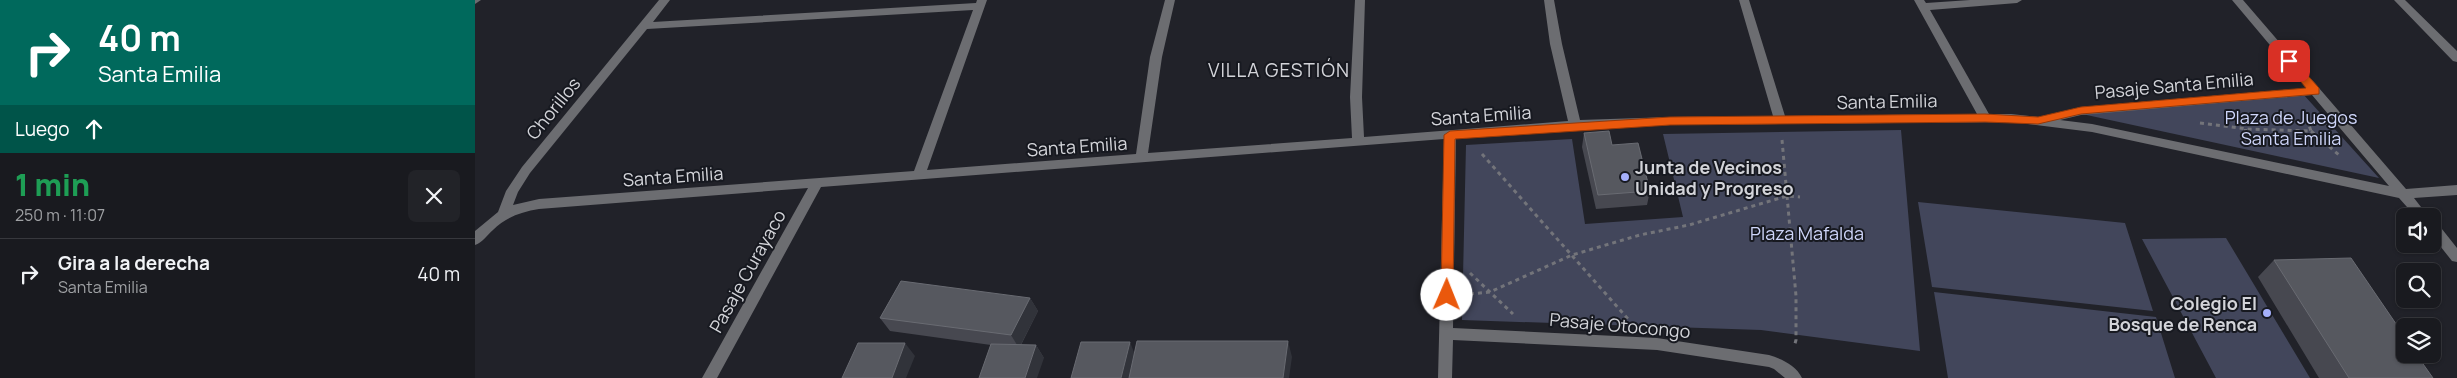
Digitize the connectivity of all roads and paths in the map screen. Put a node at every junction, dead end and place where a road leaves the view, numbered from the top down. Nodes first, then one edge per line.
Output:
1 (665, 0) edge
2 (1170, 0) edge
3 (1360, 0) edge
4 (1549, 0) edge
5 (1744, 0) edge
6 (2017, 0) edge
7 (2237, 0) edge
8 (2399, 0) edge
9 (981, 3) edge
10 (1921, 3) edge
11 (644, 26) junction
12 (2457, 58) edge
13 (2315, 91) junction
14 (2244, 97) junction
15 (1985, 118) junction
16 (1780, 120) junction
17 (2038, 120) junction
18 (1575, 126) junction
19 (1450, 135) junction
20 (1358, 142) junction
21 (1449, 149) junction
22 (1141, 159) junction
23 (2242, 159) junction
24 (919, 175) junction
25 (817, 183) junction
26 (2457, 190) edge
27 (2404, 194) junction
28 (1787, 196) junction
29 (1800, 197) dead end
30 (2416, 208) edge
31 (504, 213) junction
32 (2441, 238) edge
33 (475, 240) edge
34 (1448, 251) junction
35 (1572, 255) junction
36 (2457, 257) edge
37 (1490, 292) junction
38 (1447, 295) junction
39 (1447, 334) junction
40 (1536, 337) junction
41 (1657, 344) junction
42 (1791, 374) edge
43 (709, 378) edge
44 (1445, 378) edge

1 - 11 street, Chorillos
2 - 22 street
3 - 20 street
4 - 18 street
5 - 16 street
6 - 10 street
7 - 13 street
8 - 12 street
9 - 11 street
9 - 24 street
10 - 15 street
11 - 31 street, Chorillos
13 - 14 street, Pasaje Santa Emilia
13 - 27 street
14 - 17 street, Pasaje Santa Emilia
14 - 23 path
15 - 16 street, Santa Emilia
15 - 17 street, Santa Emilia
16 - 18 street, Santa Emilia
16 - 28 path
17 - 23 street, Santa Emilia
18 - 19 street, Santa Emilia
19 - 20 street, Santa Emilia
19 - 21 street
20 - 22 street, Santa Emilia
21 - 34 street
21 - 35 path
22 - 24 street, Santa Emilia
23 - 27 street, Santa Emilia
24 - 25 street, Santa Emilia
25 - 31 street, Santa Emilia
25 - 43 street, Pasaje Curayaco
26 - 27 street, Santa Emilia
27 - 30 street
28 - 29 path
28 - 35 path
28 - 42 path
31 - 33 street
32 - 36 street
34 - 37 path
34 - 38 street
35 - 37 path
35 - 41 path
37 - 38 path
37 - 40 path
38 - 39 street
39 - 40 street, Pasaje Otocongo
39 - 44 street
40 - 41 street, Pasaje Otocongo
41 - 42 street, Pasaje Otocongo

